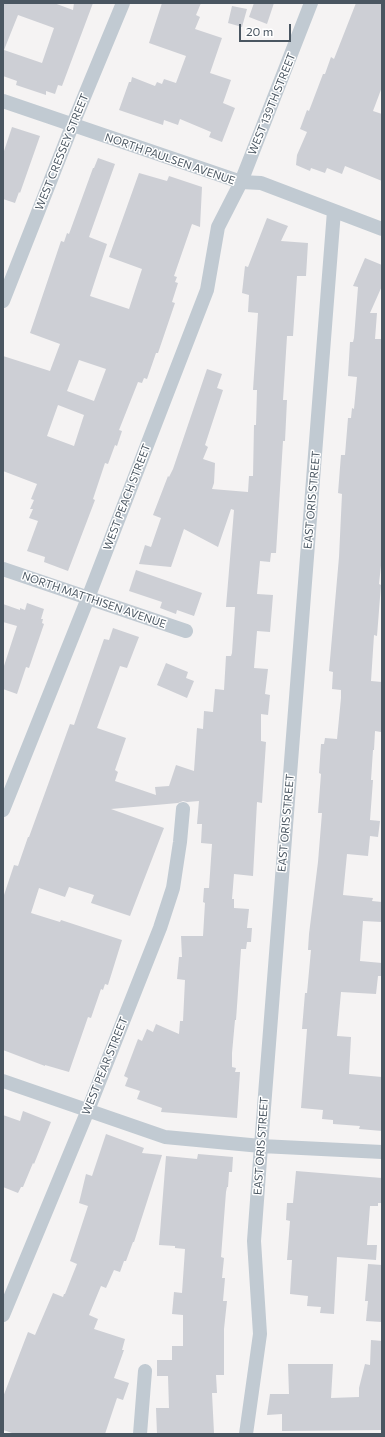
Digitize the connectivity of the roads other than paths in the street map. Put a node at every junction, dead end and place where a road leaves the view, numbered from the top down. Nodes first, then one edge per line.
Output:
1 (123, 3) edge
2 (312, 3) edge
3 (3, 101) edge
4 (72, 126) junction
5 (240, 182) junction
6 (334, 211) junction
7 (382, 229) edge
8 (3, 301) edge
9 (3, 569) edge
10 (88, 598) junction
11 (186, 631) dead end
12 (183, 809) dead end
13 (3, 810) edge
14 (3, 1081) edge
15 (88, 1110) junction
16 (261, 1146) junction
17 (382, 1152) edge
18 (3, 1315) edge
19 (145, 1371) dead end
20 (140, 1434) edge
21 (246, 1434) edge

1 - 4 street, WEST CRESSEY STREET
2 - 5 street, WEST 139TH STREET
3 - 4 street, NORTH PAULSEN AVENUE
4 - 5 street, NORTH PAULSEN AVENUE
4 - 8 street, WEST CRESSEY STREET
5 - 6 street, NORTH PAULSEN AVENUE
5 - 10 street, WEST PEACH STREET
6 - 7 street, NORTH PAULSEN AVENUE
6 - 16 street, EAST ORIS STREET
9 - 10 street, NORTH MATTHISEN AVENUE
10 - 11 street, NORTH MATTHISEN AVENUE
10 - 13 street, WEST PEACH STREET
12 - 15 street, WEST PEAR STREET
14 - 15 street
15 - 16 street
15 - 18 street, WEST PEAR STREET
16 - 17 street
16 - 21 street, EAST ORIS STREET
19 - 20 street

